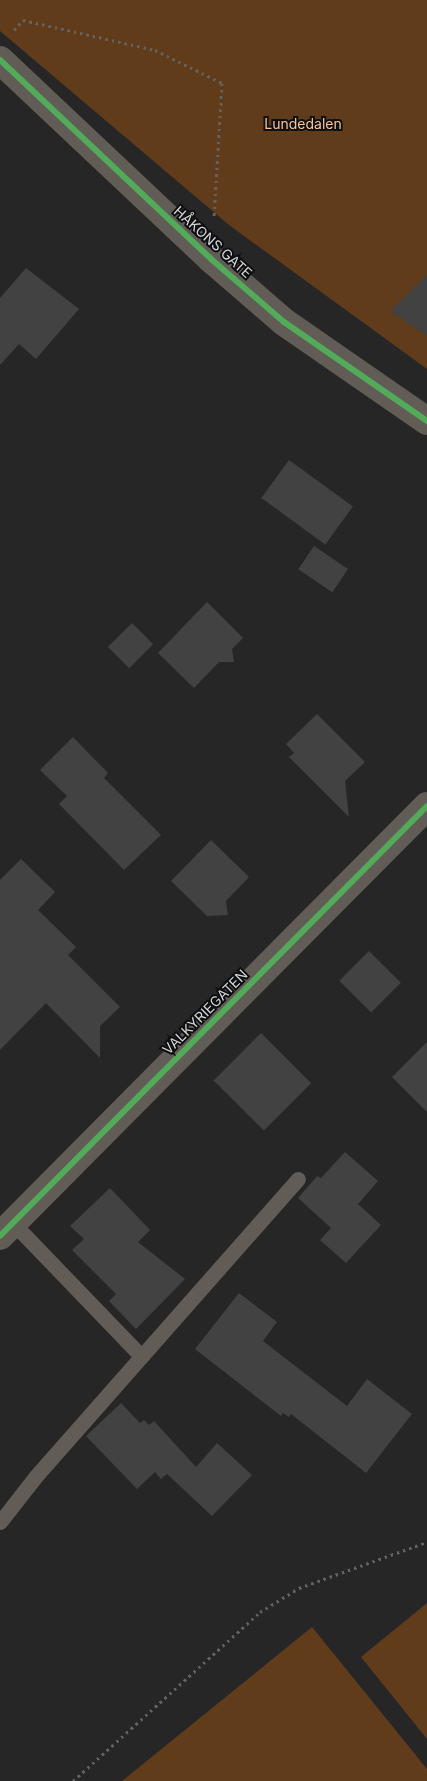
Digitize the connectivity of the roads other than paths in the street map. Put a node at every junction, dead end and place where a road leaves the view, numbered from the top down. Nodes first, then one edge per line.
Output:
1 (0, 60) edge
2 (427, 421) edge
3 (427, 806) edge
4 (298, 1179) dead end
5 (7, 1230) edge
6 (142, 1356) junction
7 (0, 1522) edge

1 - 2 street, HÅKONS GATE
3 - 5 street, VALKYRIEGATEN
4 - 6 lane
5 - 6 lane
6 - 7 lane

